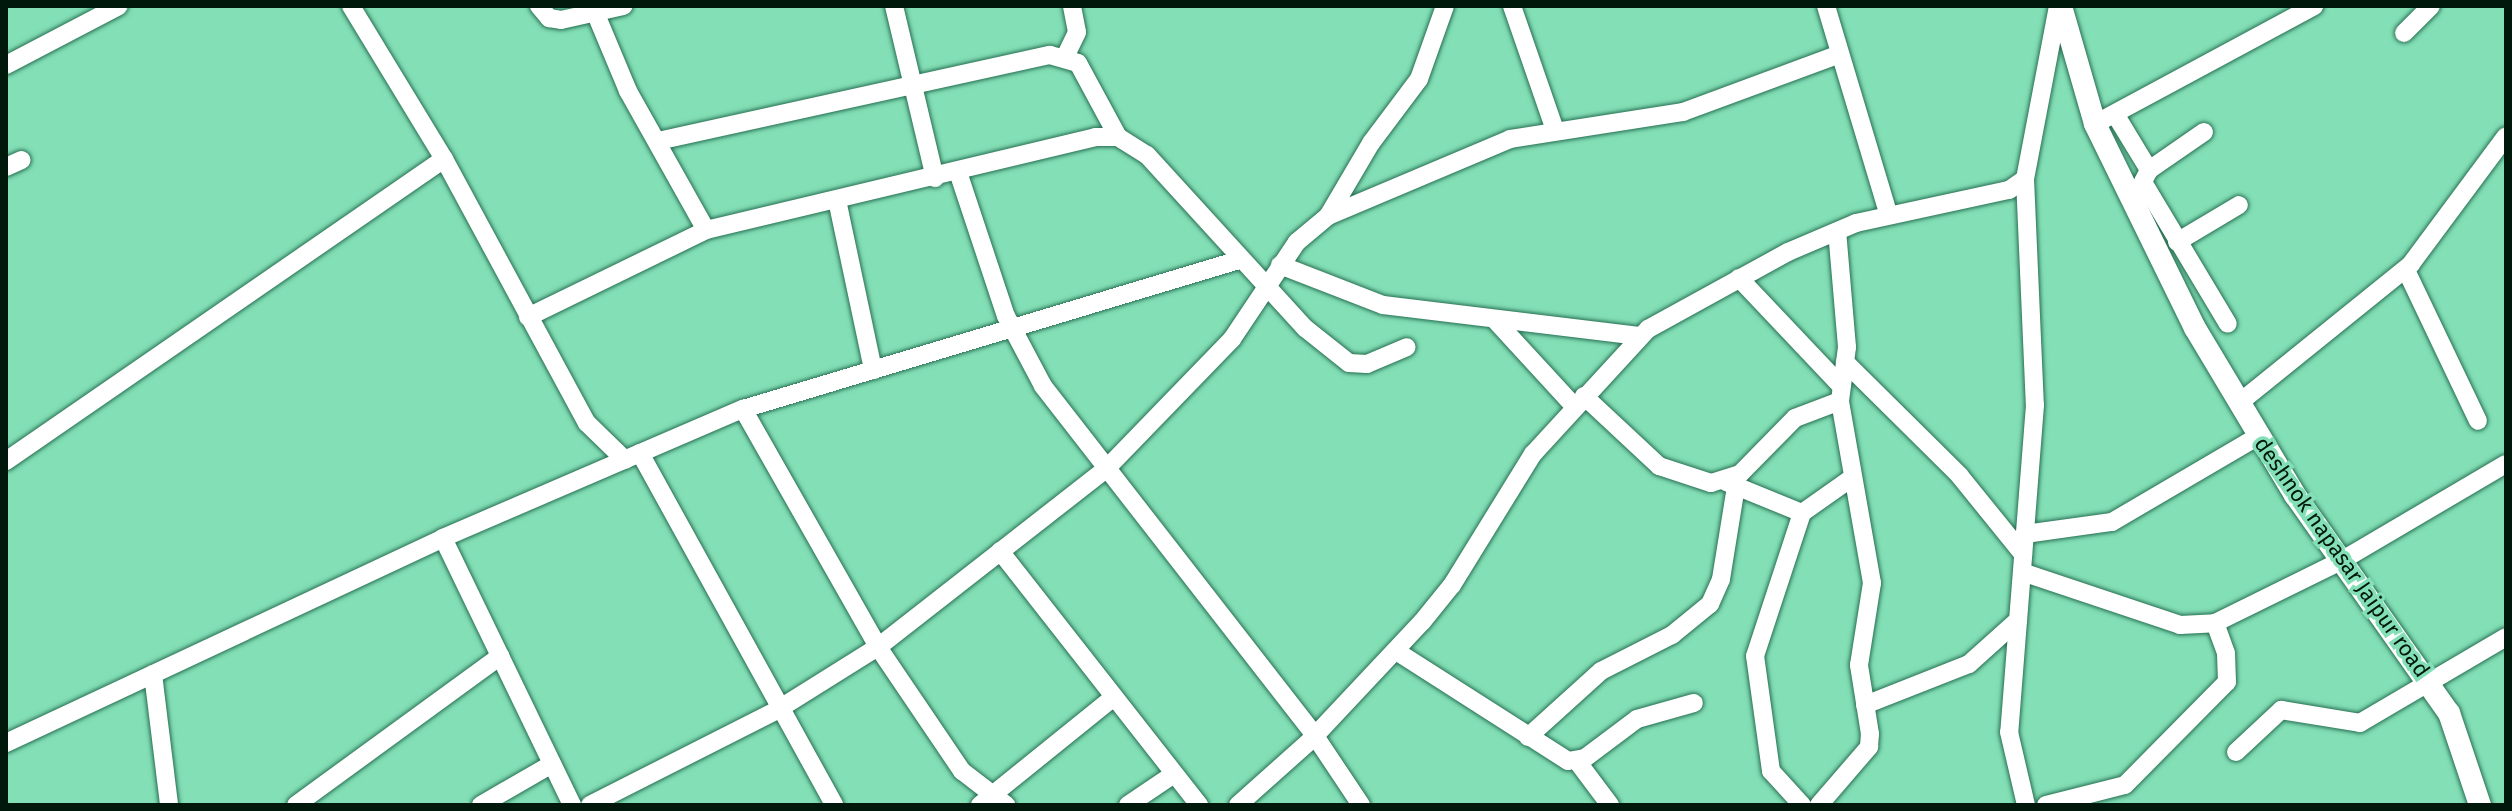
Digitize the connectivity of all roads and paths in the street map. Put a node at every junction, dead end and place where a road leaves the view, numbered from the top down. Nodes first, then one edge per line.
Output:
1 (119, 6) edge
2 (351, 6) edge
3 (539, 6) edge
4 (623, 6) edge
5 (894, 6) edge
6 (1072, 6) edge
7 (1445, 6) edge
8 (1512, 6) edge
9 (1826, 6) edge
10 (2060, 6) edge
11 (2314, 6) edge
12 (2431, 6) edge
13 (595, 12) junction
14 (2404, 33) dead end
15 (1840, 54) junction
16 (1066, 55) junction
17 (6, 65) edge
18 (911, 82) junction
19 (2105, 119) junction
20 (1555, 130) junction
21 (2204, 132) dead end
22 (2506, 136) edge
23 (1118, 137) junction
24 (658, 141) junction
25 (444, 159) junction
26 (2149, 170) junction
27 (958, 172) junction
28 (935, 178) junction
29 (2025, 179) junction
30 (837, 200) junction
31 (2239, 205) dead end
32 (1888, 213) junction
33 (1328, 216) junction
34 (706, 230) junction
35 (1837, 231) junction
36 (2177, 242) junction
37 (1239, 260) junction
38 (1280, 265) junction
39 (2406, 270) junction
40 (1739, 278) junction
41 (1267, 284) junction
42 (528, 317) junction
43 (1494, 319) junction
44 (2228, 324) dead end
45 (1013, 329) junction
46 (1639, 336) junction
47 (1407, 347) dead end
48 (1845, 362) junction
49 (873, 370) junction
50 (1841, 393) junction
51 (1579, 401) junction
52 (2239, 403) junction
53 (743, 409) junction
54 (2478, 421) dead end
55 (2257, 437) junction
56 (632, 457) junction
57 (6, 461) edge
58 (2506, 464) edge
59 (1107, 468) junction
60 (1853, 477) junction
61 (1731, 484) junction
62 (1802, 513) junction
63 (2025, 534) junction
64 (443, 538) junction
65 (1000, 551) junction
66 (2341, 561) junction
67 (2023, 563) junction
68 (2018, 620) junction
69 (2215, 623) junction
70 (2506, 637) edge
71 (878, 647) junction
72 (1396, 651) junction
73 (500, 656) junction
74 (153, 674) junction
75 (2429, 680) junction
76 (1114, 697) junction
77 (1694, 703) dead end
78 (1865, 705) junction
79 (777, 710) junction
80 (1315, 736) junction
81 (1528, 737) junction
82 (6, 743) edge
83 (2236, 752) dead end
84 (1577, 761) junction
85 (552, 764) junction
86 (1174, 774) junction
87 (993, 801) edge
88 (169, 805) edge
89 (296, 805) edge
90 (481, 805) edge
91 (572, 805) edge
92 (590, 805) edge
93 (834, 805) edge
94 (1128, 805) edge
95 (1199, 805) edge
96 (1238, 805) edge
97 (1361, 805) edge
98 (1610, 805) edge
99 (1802, 805) edge
100 (1819, 805) edge
101 (2026, 805) edge
102 (2046, 805) edge
103 (2480, 805) edge

1 - 17 street
2 - 25 street
3 - 13 street
4 - 13 street
5 - 18 street
6 - 16 street
7 - 33 street
8 - 20 street
9 - 15 street
10 - 19 main road, deshnok napasar Jaipur road
10 - 29 street
11 - 19 street
12 - 14 street
13 - 24 street
15 - 20 street
15 - 32 street
16 - 18 street
16 - 23 street
18 - 24 street
18 - 28 street
19 - 26 street
19 - 52 main road, deshnok napasar Jaipur road
20 - 33 street
21 - 26 street
22 - 39 street
23 - 27 street
23 - 37 street
24 - 34 street
25 - 42 street
25 - 57 street
26 - 36 street
27 - 28 street
27 - 45 street
28 - 30 street
29 - 32 street
29 - 63 street
30 - 34 street
30 - 49 street
31 - 36 street
32 - 35 street
33 - 38 street
34 - 42 street
35 - 40 street
35 - 48 street
36 - 44 street
37 - 41 street
37 - 45 street
38 - 41 street
38 - 43 street
39 - 52 street
39 - 54 street
40 - 46 street
40 - 50 street
41 - 47 street
41 - 59 street
42 - 56 street
43 - 46 street
43 - 51 street
45 - 49 street
45 - 59 street
46 - 51 street
48 - 50 street
48 - 67 street
49 - 53 street
50 - 60 street
50 - 61 street
51 - 61 street
51 - 72 street
52 - 55 main road, deshnok napasar Jaipur road
53 - 56 street
53 - 71 street
55 - 63 street
55 - 66 main road, deshnok napasar Jaipur road
56 - 64 street
56 - 79 street
58 - 66 street
59 - 65 street
59 - 80 street
60 - 62 street
60 - 78 street
61 - 62 street
61 - 81 street
62 - 99 street
63 - 67 street
64 - 73 street
64 - 74 street
65 - 71 street
65 - 76 street
66 - 69 street
66 - 75 main road, deshnok napasar Jaipur road
67 - 68 street
67 - 69 street
68 - 78 street
68 - 101 street
69 - 102 street
70 - 75 street
71 - 79 street
71 - 87 street
72 - 80 street
72 - 81 street
73 - 85 street
73 - 89 street
74 - 82 street
74 - 88 street
75 - 83 street
75 - 103 main road, deshnok napasar Jaipur road
76 - 86 street
76 - 87 street
77 - 84 street
78 - 100 street
79 - 92 street
79 - 93 street
80 - 96 street
80 - 97 street
81 - 84 street
84 - 98 street
85 - 90 street
85 - 91 street
86 - 94 street
86 - 95 street

